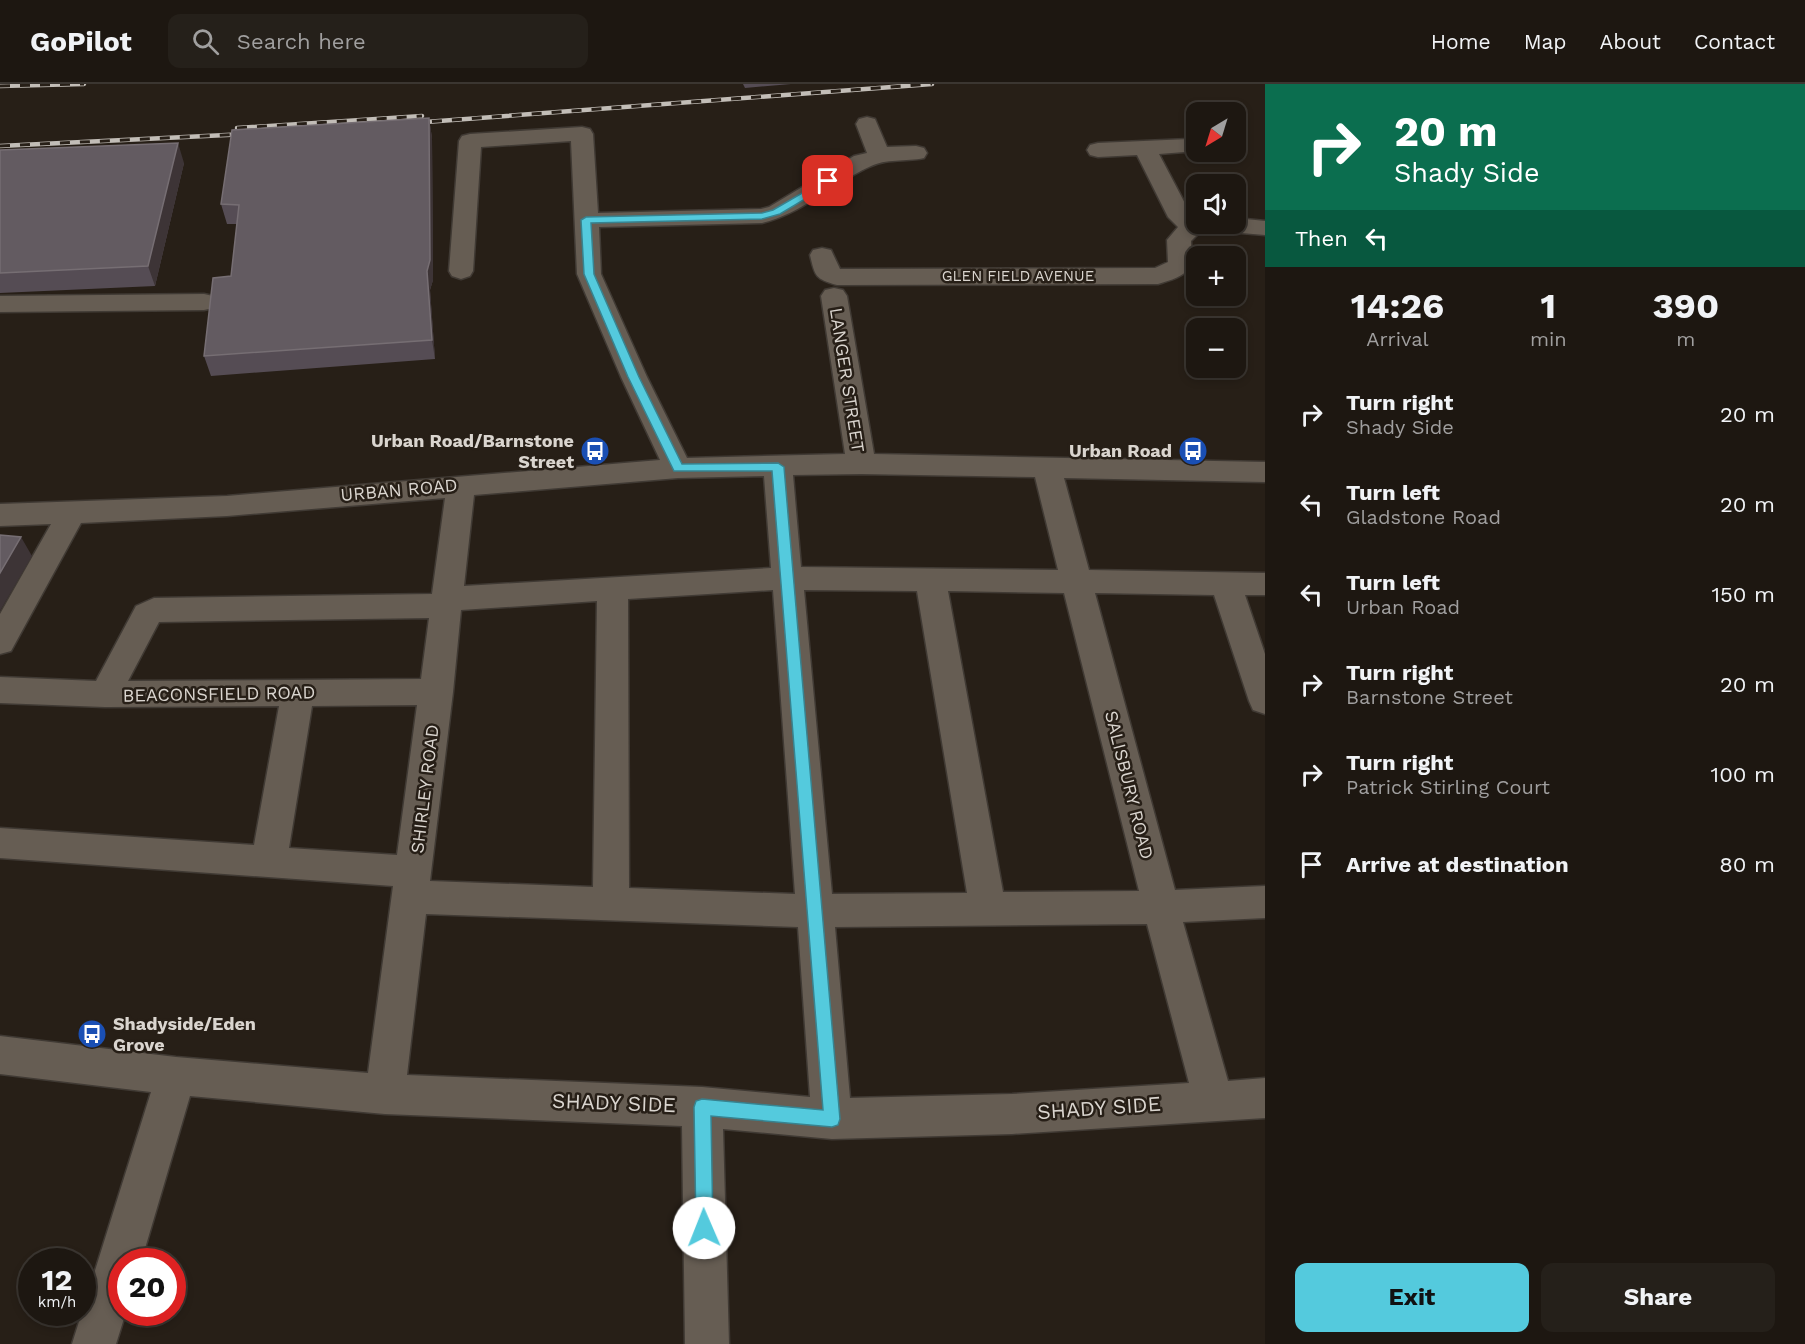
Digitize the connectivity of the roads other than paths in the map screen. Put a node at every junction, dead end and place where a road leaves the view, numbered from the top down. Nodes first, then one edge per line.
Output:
1 (867, 124) dead end
2 (1186, 146) edge
3 (1145, 148) junction
4 (1098, 150) dead end
5 (916, 153) dead end
6 (879, 155) junction
7 (586, 220) junction
8 (1186, 222) edge
9 (1246, 226) edge
10 (1265, 228) edge
11 (1186, 232) edge
12 (822, 255) dead end
13 (461, 272) dead end
14 (834, 296) dead end
15 (204, 302) dead end
16 (0, 304) edge
17 (861, 464) junction
18 (778, 467) junction
19 (678, 468) junction
20 (1047, 468) junction
21 (1265, 472) edge
22 (461, 484) junction
23 (72, 513) junction
24 (0, 514) edge
25 (788, 578) junction
26 (930, 579) junction
27 (1076, 580) junction
28 (1225, 583) junction
29 (1265, 584) edge
30 (613, 589) junction
31 (448, 602) junction
32 (0, 642) edge
33 (0, 690) edge
34 (437, 692) junction
35 (298, 693) junction
36 (105, 694) junction
37 (1265, 701) edge
38 (0, 843) edge
39 (269, 861) junction
40 (412, 884) junction
41 (1265, 902) edge
42 (610, 904) junction
43 (1160, 907) junction
44 (988, 909) junction
45 (815, 911) junction
46 (0, 1055) edge
47 (176, 1076) junction
48 (386, 1094) junction
49 (1265, 1098) edge
50 (1214, 1101) junction
51 (702, 1107) junction
52 (832, 1119) junction
53 (94, 1344) edge
54 (706, 1344) edge

1 - 6 street
2 - 3 street
3 - 4 street
3 - 8 street
5 - 6 street
6 - 7 street
7 - 13 street
7 - 19 street
9 - 10 street
11 - 12 street, GLEN FIELD AVENUE
14 - 17 street, LANGER STREET
15 - 16 street
17 - 18 street, URBAN ROAD
17 - 20 street, URBAN ROAD
18 - 19 street, URBAN ROAD
18 - 25 street
19 - 22 street, URBAN ROAD
20 - 21 street, URBAN ROAD
20 - 27 street, SALISBURY ROAD
22 - 23 street, URBAN ROAD
22 - 31 street, SHIRLEY ROAD
23 - 24 street, URBAN ROAD
23 - 32 street
25 - 26 street
25 - 30 street
25 - 45 street
26 - 27 street
26 - 44 street
27 - 28 street
27 - 43 street, SALISBURY ROAD
28 - 29 street
28 - 37 street
30 - 31 street
30 - 42 street
31 - 34 street, SHIRLEY ROAD
31 - 36 street
33 - 36 street, BEACONSFIELD ROAD
34 - 35 street, BEACONSFIELD ROAD
34 - 40 street, SHIRLEY ROAD
35 - 36 street, BEACONSFIELD ROAD
35 - 39 street
38 - 39 street
39 - 40 street
40 - 42 street
40 - 48 street, SHIRLEY ROAD
41 - 43 street
42 - 45 street
43 - 44 street
43 - 50 street, SALISBURY ROAD
44 - 45 street
45 - 52 street
46 - 47 street, SHADY SIDE
47 - 48 street, SHADY SIDE
47 - 53 street
48 - 51 street, SHADY SIDE
49 - 50 street, SHADY SIDE
50 - 52 street, SHADY SIDE
51 - 52 street, SHADY SIDE
51 - 54 street

